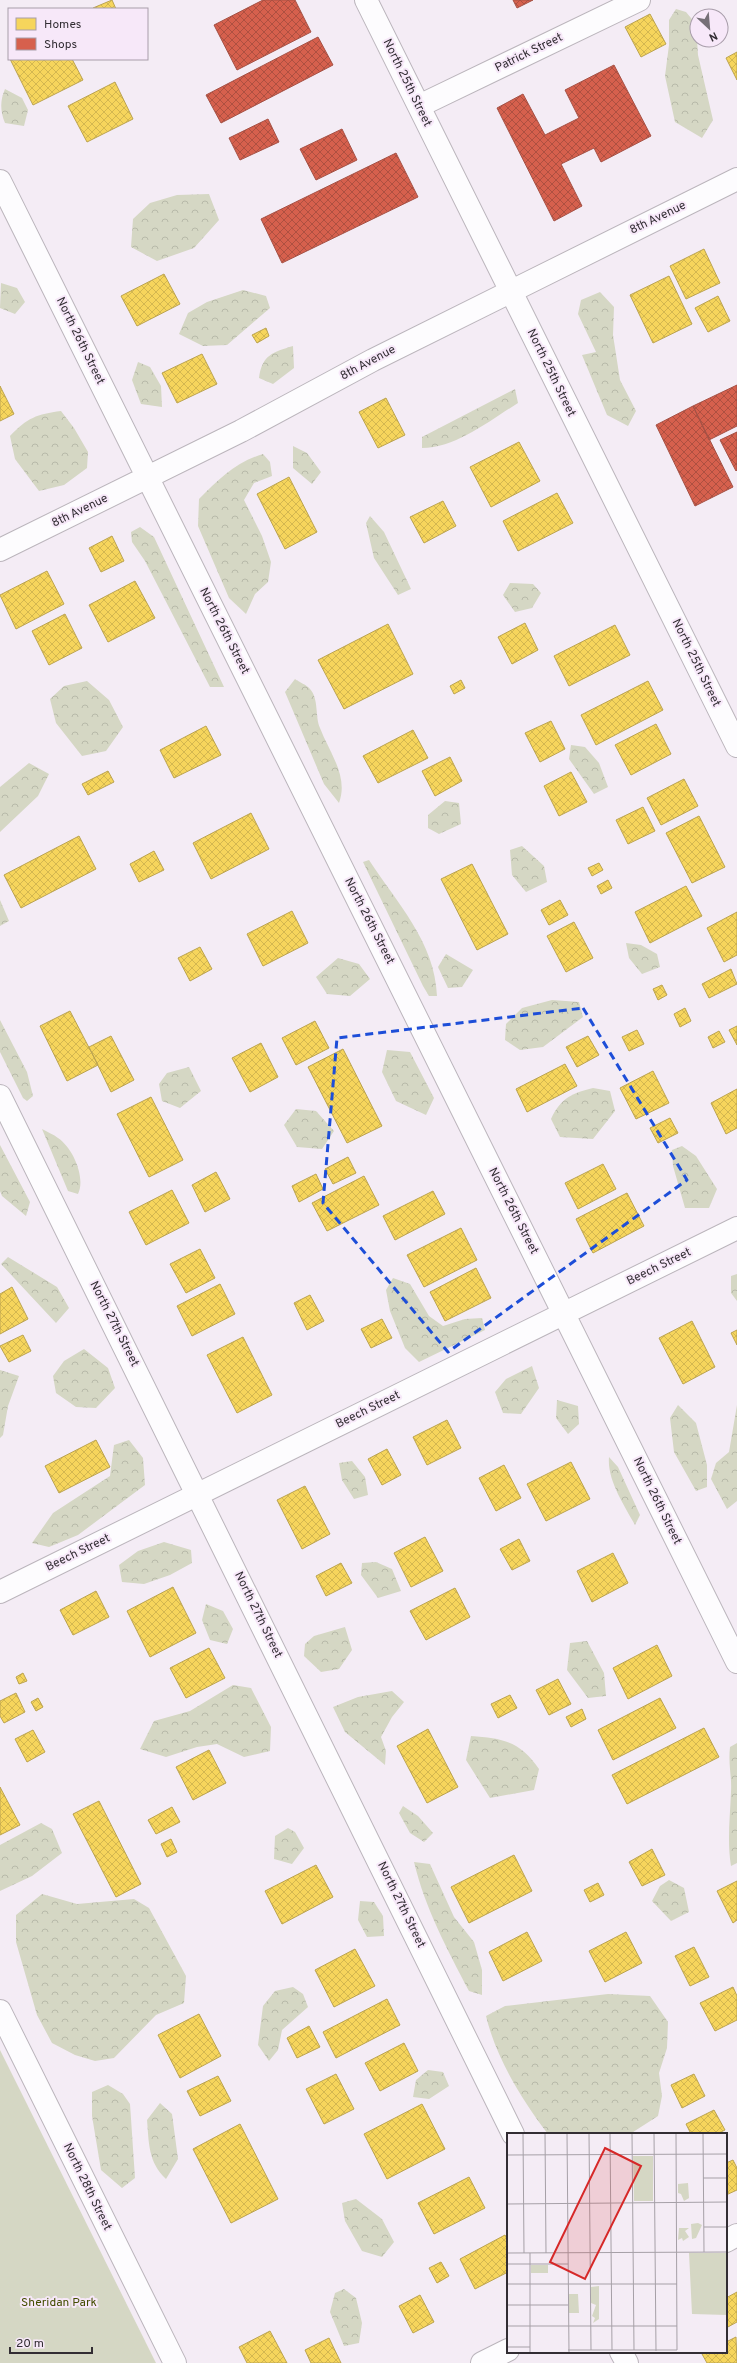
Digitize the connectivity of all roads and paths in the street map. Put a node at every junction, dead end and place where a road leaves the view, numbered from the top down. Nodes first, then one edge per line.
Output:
1 (366, 0) edge
2 (639, 0) edge
3 (419, 106) junction
4 (737, 179) edge
5 (0, 181) edge
6 (510, 291) junction
7 (147, 478) junction
8 (0, 550) edge
9 (737, 746) edge
10 (0, 1096) edge
11 (737, 1228) edge
12 (564, 1314) junction
13 (198, 1494) junction
14 (0, 1592) edge
15 (737, 1662) edge
16 (0, 2010) edge
17 (513, 2133) edge
18 (737, 2235) edge
19 (727, 2240) edge
20 (507, 2350) edge
21 (622, 2353) edge
22 (175, 2363) edge
23 (482, 2363) edge
24 (627, 2363) edge

1 - 3 street, North 25th Street
2 - 3 street, Patrick Street
3 - 6 street, North 25th Street
4 - 6 street, 8th Avenue
5 - 7 street, North 26th Street
6 - 7 street, 8th Avenue
6 - 9 street, North 25th Street
7 - 8 street, 8th Avenue
7 - 12 street, North 26th Street
10 - 13 street, North 27th Street
11 - 12 street, Beech Street
12 - 13 street, Beech Street
12 - 15 street, North 26th Street
13 - 14 street, Beech Street
13 - 17 street, North 27th Street
16 - 22 street, North 28th Street
18 - 19 street
20 - 23 street
21 - 24 street

